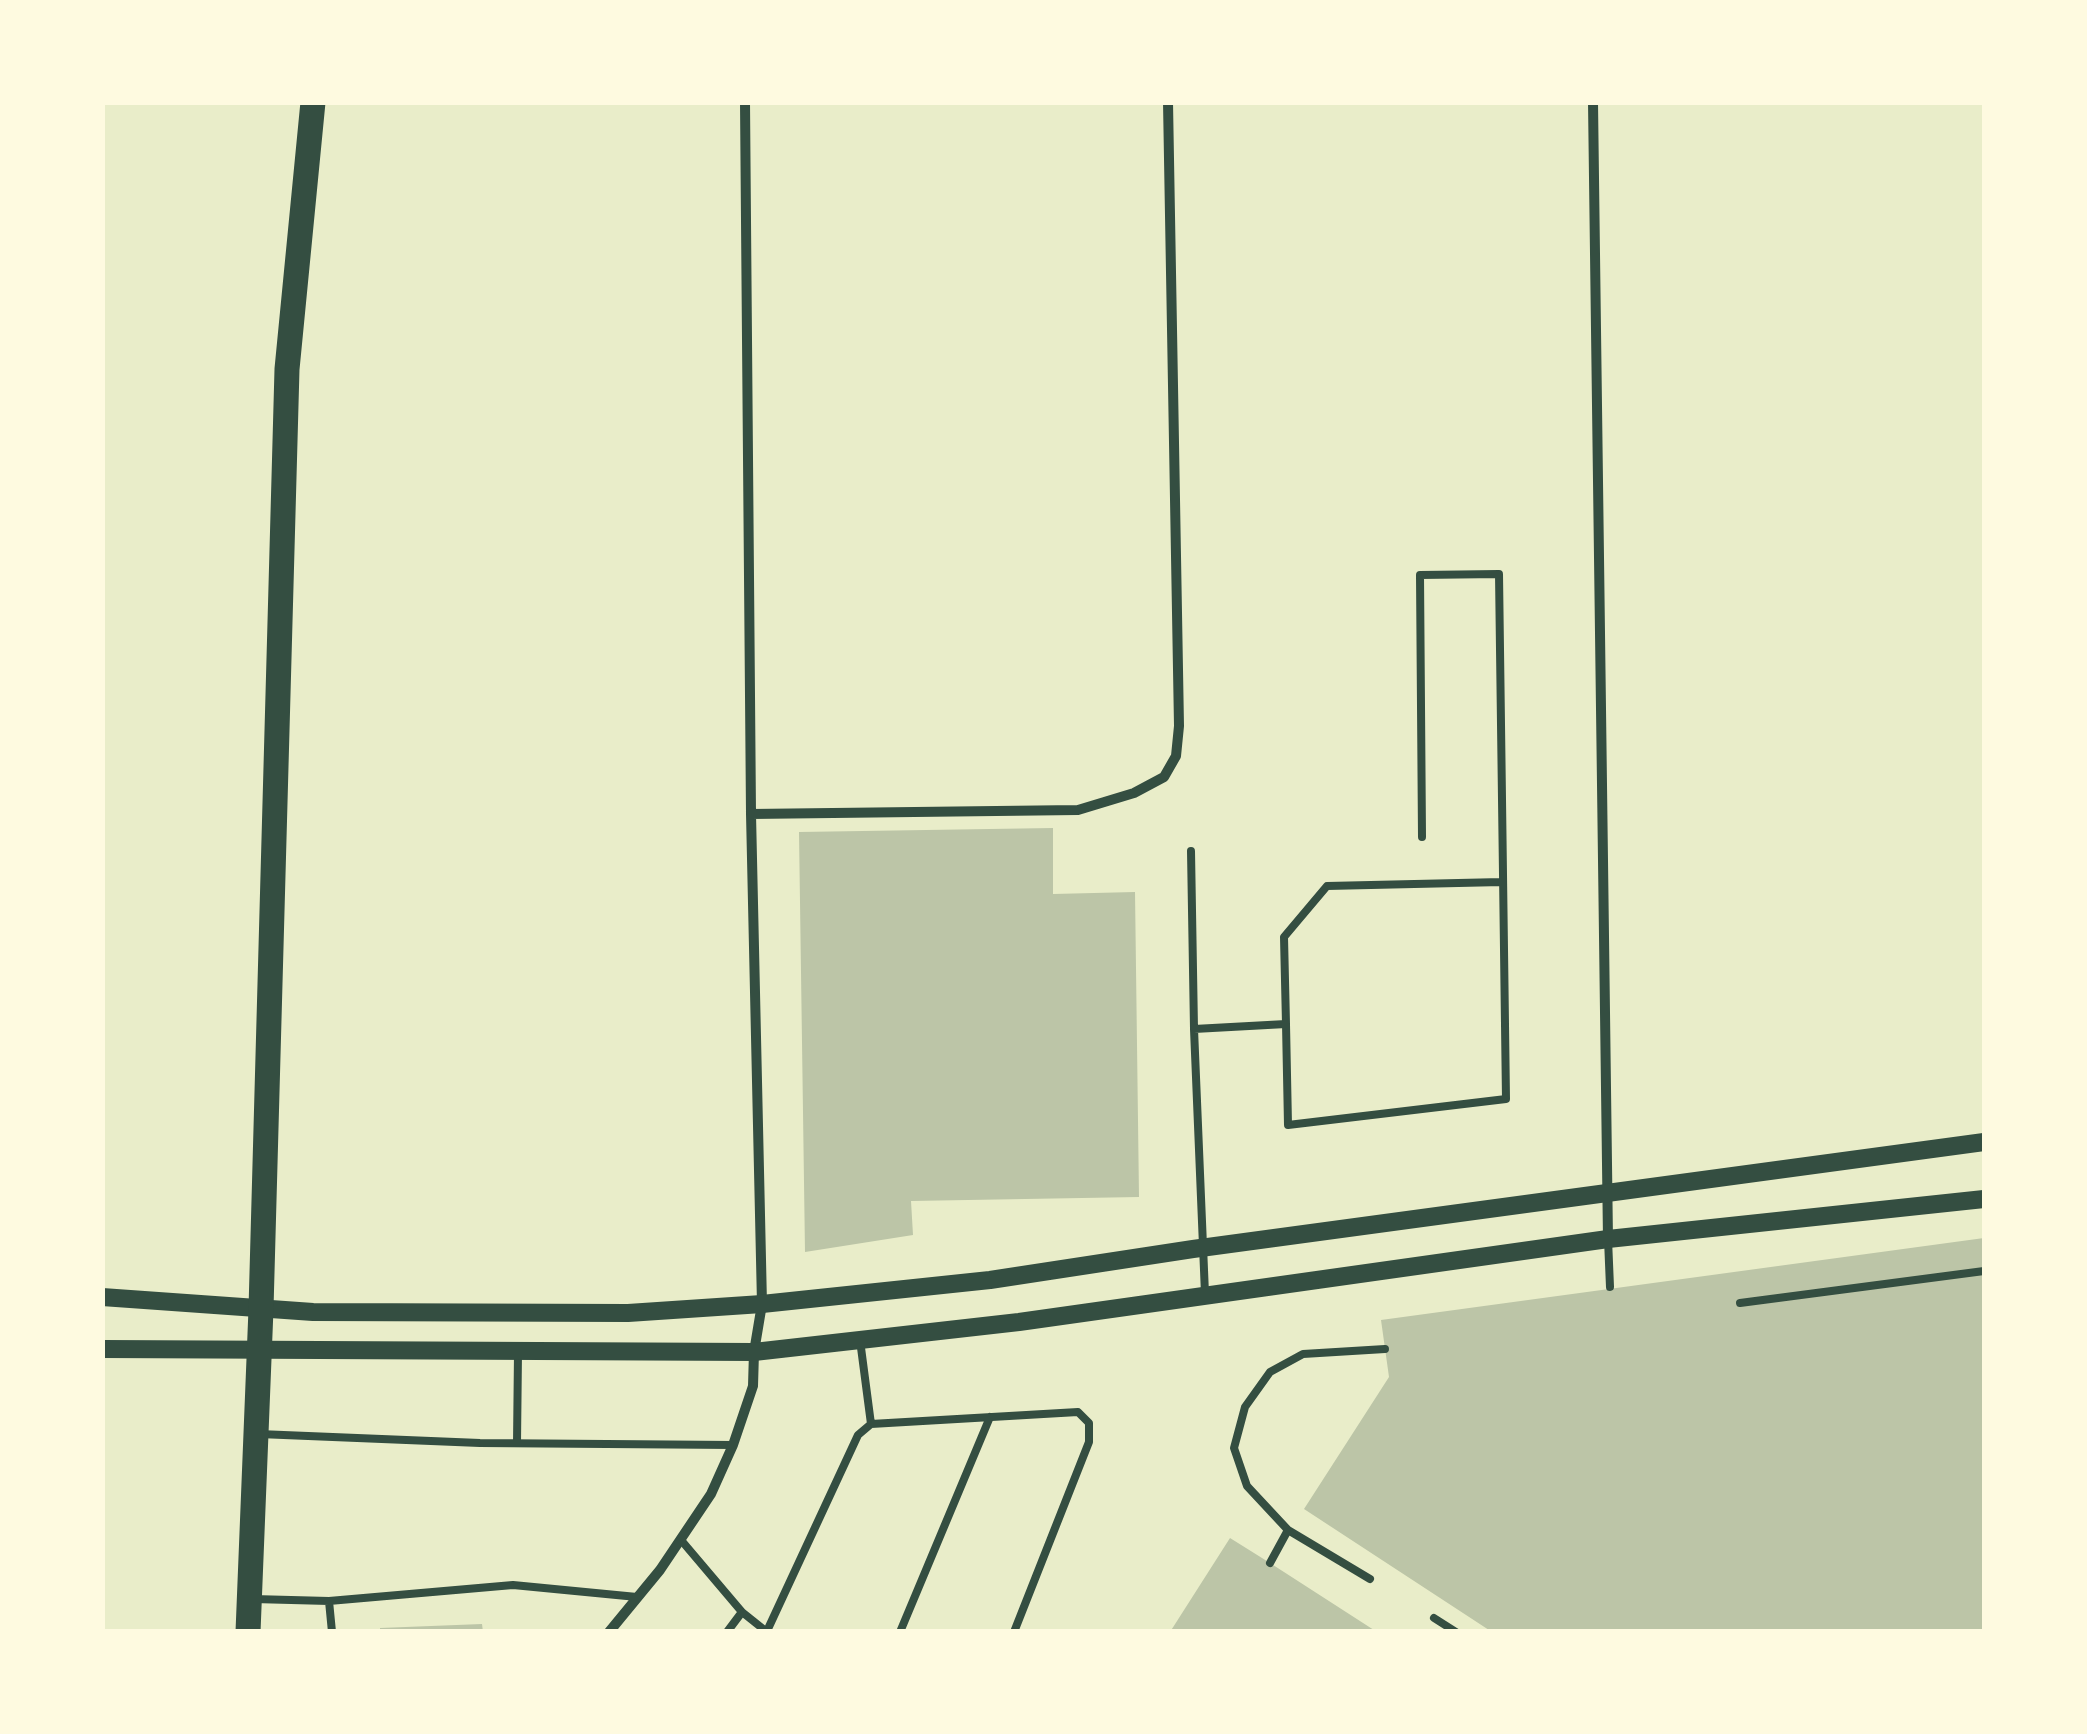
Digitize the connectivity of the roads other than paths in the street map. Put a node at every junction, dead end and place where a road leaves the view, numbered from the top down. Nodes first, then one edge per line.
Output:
1 (313, 102) edge
2 (745, 102) edge
3 (1168, 102) edge
4 (1593, 102) edge
5 (751, 814) junction
6 (1422, 837) dead end
7 (1191, 852) dead end
8 (1502, 882) junction
9 (1286, 1024) junction
10 (1194, 1029) junction
11 (1984, 1142) edge
12 (1606, 1196) junction
13 (1984, 1199) edge
14 (1608, 1238) junction
15 (1201, 1248) junction
16 (1984, 1271) edge
17 (1610, 1287) dead end
18 (1205, 1294) junction
19 (102, 1297) edge
20 (1740, 1303) dead end
21 (762, 1304) junction
22 (261, 1310) junction
23 (860, 1340) junction
24 (102, 1349) edge
25 (1385, 1349) dead end
26 (258, 1351) junction
27 (754, 1352) junction
28 (518, 1353) junction
29 (990, 1417) junction
30 (871, 1424) junction
31 (254, 1433) junction
32 (517, 1443) junction
33 (733, 1445) junction
34 (1288, 1530) junction
35 (681, 1540) junction
36 (1270, 1563) dead end
37 (1370, 1579) dead end
38 (637, 1597) junction
39 (249, 1598) junction
40 (328, 1602) junction
41 (742, 1612) junction
42 (1434, 1618) dead end
43 (248, 1632) edge
44 (332, 1632) edge
45 (609, 1632) edge
46 (727, 1632) edge
47 (900, 1632) edge
48 (1014, 1632) edge
49 (1456, 1632) edge

1 - 22 main road
2 - 5 street
3 - 5 street
4 - 12 street
5 - 21 street
6 - 8 lane
7 - 10 lane
8 - 9 lane
8 - 9 lane
9 - 10 lane
10 - 15 lane
11 - 12 street
12 - 14 street
12 - 15 street
13 - 14 street
14 - 17 lane
14 - 18 street
15 - 18 lane
15 - 21 street
16 - 20 lane
18 - 23 street
19 - 22 street
21 - 22 street
21 - 27 street
22 - 26 main road
23 - 27 street
23 - 30 lane
24 - 26 street
25 - 34 lane
26 - 28 street
26 - 31 main road
27 - 28 street
27 - 33 street
28 - 32 lane
29 - 30 lane
29 - 47 lane
29 - 48 lane
30 - 41 lane
31 - 32 lane
31 - 39 main road
32 - 33 lane
33 - 35 street
34 - 36 lane
34 - 37 lane
35 - 38 street
35 - 41 lane
38 - 40 lane
38 - 45 street
39 - 40 lane
39 - 43 main road
40 - 44 lane
41 - 46 lane
42 - 49 lane

